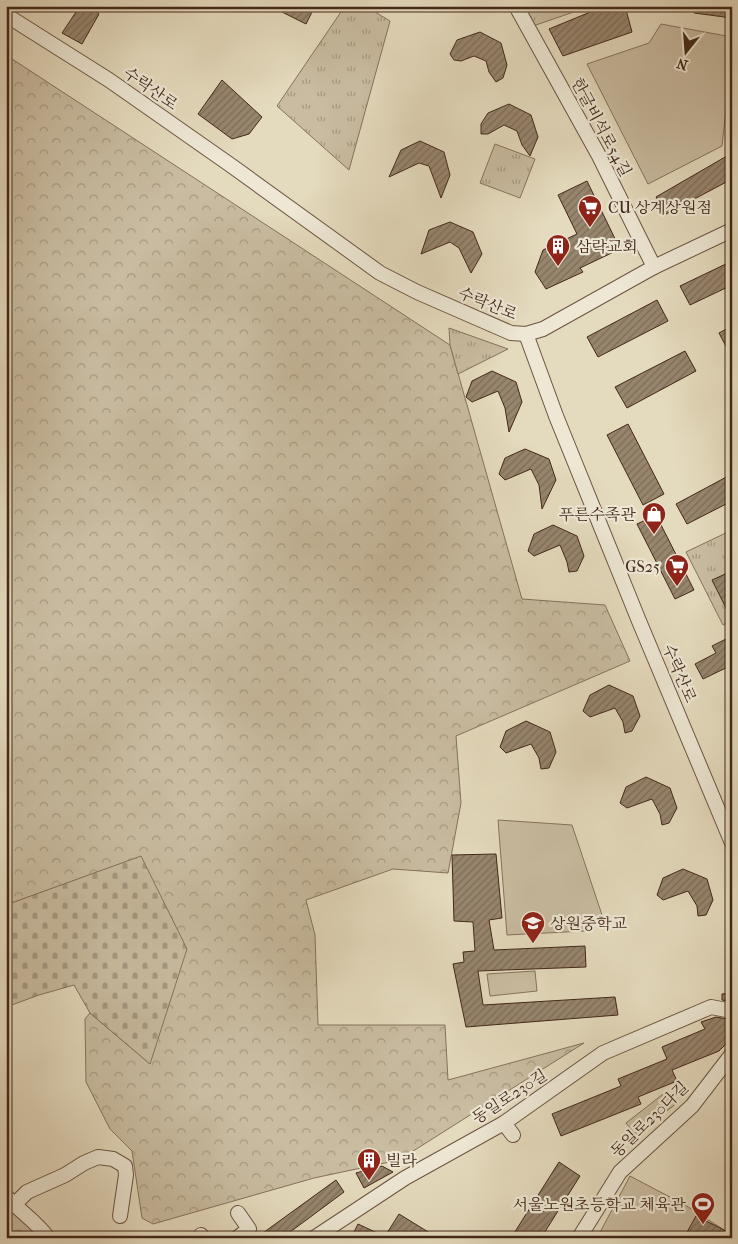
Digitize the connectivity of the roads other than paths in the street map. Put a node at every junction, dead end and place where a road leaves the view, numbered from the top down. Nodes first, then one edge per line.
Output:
1 (516, 6) edge
2 (6, 15) edge
3 (732, 230) edge
4 (654, 266) junction
5 (526, 334) junction
6 (732, 843) edge
7 (732, 1010) edge
8 (732, 1054) edge
9 (504, 1123) junction
10 (513, 1135) dead end
11 (10, 1200) edge
12 (238, 1213) dead end
13 (120, 1216) dead end
14 (48, 1238) edge
15 (237, 1238) edge
16 (314, 1238) edge
17 (579, 1238) edge

1 - 4 street, 한글비석로54길
2 - 5 street, 수락산로
3 - 4 street
4 - 5 street
5 - 6 street, 수락산로
7 - 9 street, 동일로230길
8 - 17 street, 동일로230다길
9 - 10 street
9 - 16 street, 동일로230길
11 - 13 street
11 - 14 street
12 - 15 street

